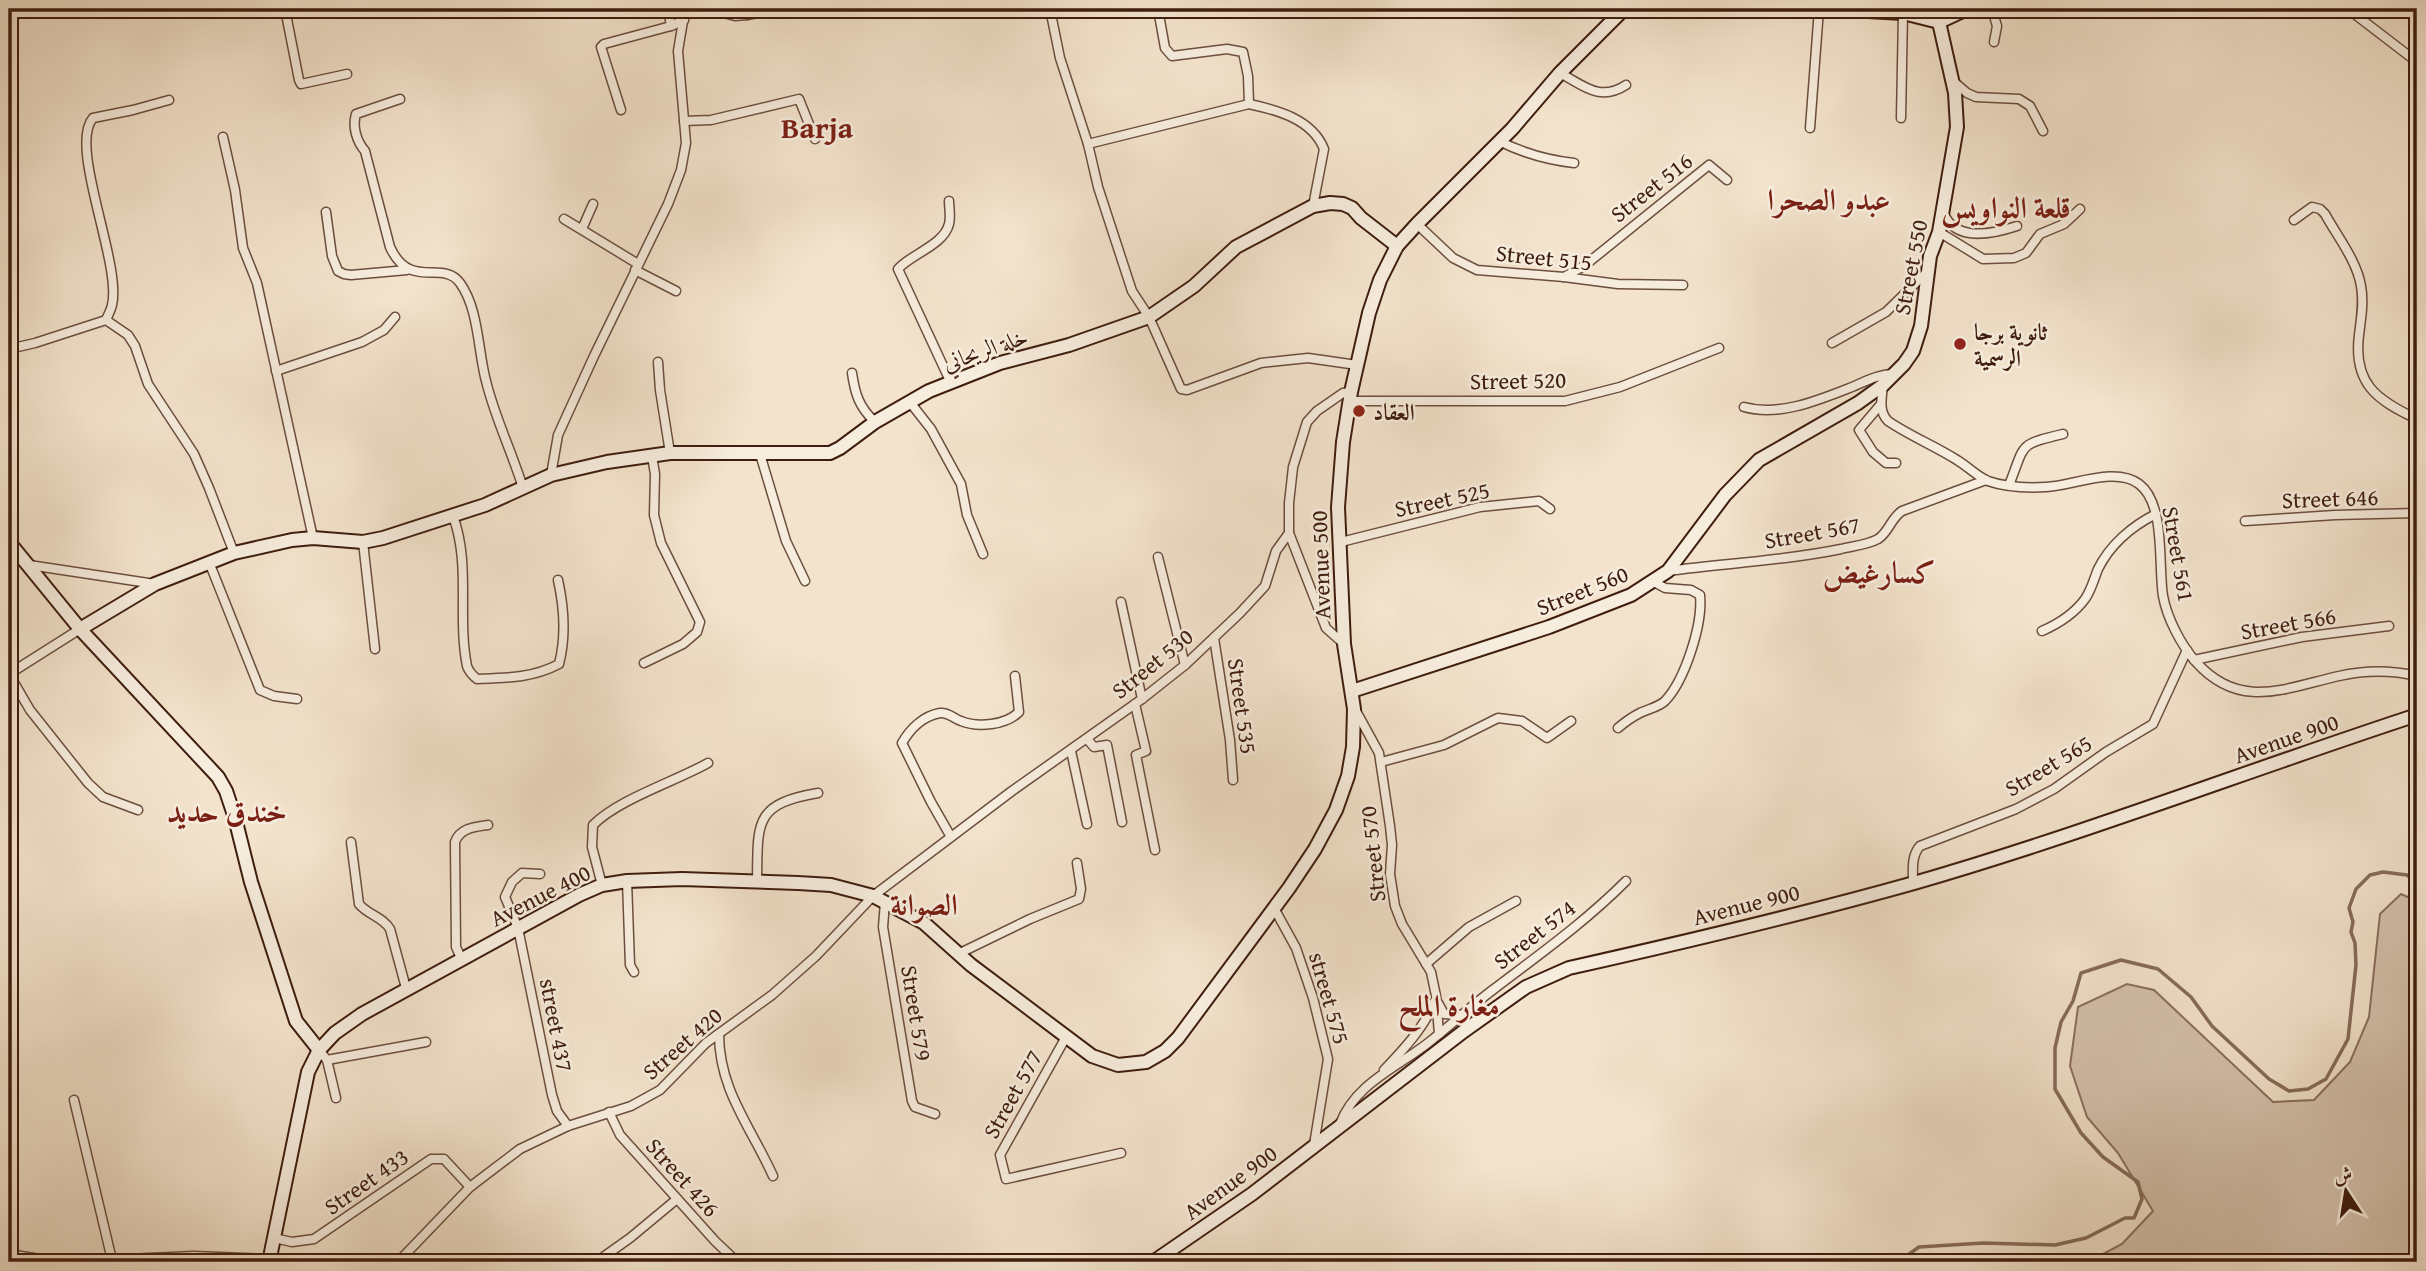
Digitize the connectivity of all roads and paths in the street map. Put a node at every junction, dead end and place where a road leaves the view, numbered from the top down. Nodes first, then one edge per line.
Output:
1 (285, 9) edge
2 (668, 9) edge
3 (685, 9) edge
4 (691, 9) edge
5 (709, 9) edge
6 (781, 9) edge
7 (1050, 9) edge
8 (1158, 9) edge
9 (1381, 9) edge
10 (1391, 9) edge
11 (1411, 9) edge
12 (1440, 9) edge
13 (1623, 9) edge
14 (1819, 9) edge
15 (1833, 9) edge
16 (1967, 9) edge
17 (1992, 9) edge
18 (2348, 9) edge
19 (748, 12) edge
20 (1903, 13) junction
21 (683, 22) junction
22 (1939, 22) junction
23 (671, 26) junction
24 (1994, 42) dead end
25 (2417, 62) edge
26 (1560, 73) junction
27 (347, 74) dead end
28 (1953, 82) junction
29 (1626, 85) dead end
30 (400, 99) dead end
31 (169, 100) dead end
32 (1249, 104) junction
33 (621, 110) dead end
34 (1901, 118) dead end
35 (684, 121) junction
36 (1810, 128) dead end
37 (2043, 131) dead end
38 (223, 137) dead end
39 (816, 139) dead end
40 (1499, 141) junction
41 (1088, 144) junction
42 (1574, 163) dead end
43 (1727, 180) dead end
44 (949, 201) dead end
45 (593, 204) dead end
46 (1313, 206) junction
47 (2080, 209) dead end
48 (1942, 211) junction
49 (327, 212) dead end
50 (564, 219) dead end
51 (2294, 220) dead end
52 (1417, 224) junction
53 (2017, 226) dead end
54 (582, 229) junction
55 (1939, 232) junction
56 (1397, 246) junction
57 (637, 267) junction
58 (407, 270) junction
59 (1927, 272) junction
60 (1564, 277) junction
61 (1683, 285) dead end
62 (676, 291) dead end
63 (395, 317) dead end
64 (1149, 317) junction
65 (106, 320) junction
66 (1832, 343) dead end
67 (1718, 348) dead end
68 (9, 349) edge
69 (658, 362) dead end
70 (1357, 365) junction
71 (276, 371) junction
72 (852, 373) dead end
73 (1894, 374) junction
74 (951, 383) junction
75 (1883, 385) junction
76 (1351, 396) junction
77 (909, 401) junction
78 (1881, 404) junction
79 (1744, 407) dead end
80 (2417, 419) edge
81 (875, 422) junction
82 (2063, 434) dead end
83 (670, 453) junction
84 (760, 454) junction
85 (652, 456) junction
86 (1896, 463) dead end
87 (546, 478) junction
88 (1986, 480) junction
89 (2008, 485) junction
90 (523, 488) junction
91 (1550, 509) dead end
92 (2417, 513) edge
93 (2156, 514) junction
94 (453, 516) junction
95 (2245, 522) dead end
96 (1289, 533) junction
97 (313, 538) junction
98 (363, 542) junction
99 (1340, 542) junction
100 (11, 547) edge
101 (234, 553) junction
102 (983, 554) dead end
103 (1158, 557) dead end
104 (209, 562) junction
105 (29, 565) junction
106 (1668, 571) junction
107 (558, 580) dead end
108 (804, 582) dead end
109 (1654, 582) junction
110 (155, 584) junction
111 (1121, 602) dead end
112 (2389, 626) dead end
113 (80, 629) junction
114 (2042, 631) dead end
115 (1214, 638) junction
116 (1344, 644) junction
117 (375, 649) dead end
118 (2187, 650) junction
119 (2194, 660) junction
120 (644, 663) dead end
121 (1185, 665) junction
122 (9, 674) edge
123 (1016, 676) dead end
124 (2417, 676) edge
125 (1352, 691) junction
126 (297, 699) dead end
127 (1139, 701) junction
128 (1354, 709) junction
129 (2417, 715) edge
130 (1571, 721) dead end
131 (1618, 728) dead end
132 (1087, 739) junction
133 (1071, 751) junction
134 (1381, 762) junction
135 (708, 763) dead end
136 (1233, 780) dead end
137 (818, 793) dead end
138 (138, 810) dead end
139 (1122, 822) dead end
140 (1087, 824) dead end
141 (488, 825) dead end
142 (951, 836) junction
143 (351, 842) dead end
144 (1155, 850) dead end
145 (1077, 863) dead end
146 (540, 874) dead end
147 (627, 881) junction
148 (1626, 881) dead end
149 (757, 882) junction
150 (1913, 883) junction
151 (603, 885) junction
152 (873, 896) junction
153 (1516, 901) dead end
154 (885, 902) junction
155 (1274, 908) junction
156 (518, 928) junction
157 (958, 954) junction
158 (462, 960) junction
159 (1426, 964) junction
160 (634, 972) dead end
161 (406, 988) junction
162 (1436, 996) junction
163 (1463, 1015) junction
164 (719, 1034) junction
165 (1439, 1034) junction
166 (1066, 1037) junction
167 (426, 1042) dead end
168 (323, 1055) junction
169 (1377, 1078) junction
170 (336, 1098) dead end
171 (74, 1100) dead end
172 (609, 1112) junction
173 (935, 1115) dead end
174 (1340, 1124) junction
175 (568, 1126) junction
176 (1314, 1145) junction
177 (1121, 1153) dead end
178 (773, 1176) dead end
179 (470, 1187) junction
180 (677, 1199) junction
181 (274, 1238) junction
182 (9, 1254) edge
183 (112, 1260) junction
184 (599, 1260) dead end
185 (269, 1261) edge
186 (398, 1262) edge
187 (737, 1262) edge
188 (1153, 1262) edge

1 - 27 street
2 - 23 street
3 - 21 street
4 - 21 street
5 - 19 street
6 - 19 street
7 - 41 street
8 - 32 street
9 - 10 street
11 - 12 street
13 - 26 main road, Avenue 500
14 - 36 street
15 - 20 main road
16 - 22 main road
17 - 24 street
18 - 25 street
20 - 22 main road
20 - 34 street
21 - 23 street
21 - 35 street
22 - 28 main road, Street 550
23 - 33 street
26 - 29 street
26 - 40 main road, Avenue 500
28 - 37 street
28 - 48 main road, Street 550
30 - 58 street
31 - 65 street
32 - 41 street
32 - 46 street
35 - 39 street
35 - 57 street
38 - 71 street
40 - 42 street
40 - 52 main road, Avenue 500
41 - 64 street
43 - 60 street, Street 516
44 - 74 street
45 - 54 street
46 - 56 main road, خلة الريحاني
46 - 64 main road, خلة الريحاني
47 - 55 street
48 - 53 street
48 - 55 main road, Street 550
49 - 58 street
50 - 54 street
51 - 80 street
52 - 56 main road, Avenue 500
52 - 60 street, Street 515
54 - 57 street
55 - 59 main road, Street 550
56 - 70 main road, Avenue 500
57 - 62 street
57 - 87 street
58 - 90 street
59 - 66 street
59 - 73 main road, Street 550
60 - 61 street, Street 515
63 - 71 street
64 - 70 street
64 - 74 main road, خلة الريحاني
65 - 68 street
65 - 101 street
67 - 76 street, Street 520
69 - 83 street
70 - 76 main road, Avenue 500
71 - 97 street
72 - 81 street
73 - 75 main road, Street 550
73 - 79 street
74 - 77 main road, خلة الريحاني
75 - 78 street
75 - 106 main road, Street 560
76 - 96 street, Street 530
76 - 99 main road, Avenue 500
77 - 81 main road, خلة الريحاني
77 - 102 street
78 - 86 street
78 - 88 street, Street 561
81 - 84 main road, خلة الريحاني
82 - 89 street
83 - 84 main road, خلة الريحاني
83 - 85 main road, خلة الريحاني
84 - 108 street
85 - 87 main road, خلة الريحاني
85 - 120 street
87 - 90 main road, خلة الريحاني
88 - 89 street, Street 561
88 - 106 street, Street 567
89 - 93 street, Street 561
90 - 94 main road, خلة الريحاني
91 - 99 street, Street 525
92 - 95 street, Street 646
93 - 114 street
93 - 118 street, Street 561
94 - 98 main road, خلة الريحاني
94 - 107 street
96 - 115 street, Street 530
96 - 116 street
97 - 98 main road, خلة الريحاني
97 - 101 main road, خلة الريحاني
98 - 117 street
99 - 116 main road, Avenue 500
100 - 105 main road
101 - 104 main road, خلة الريحاني
103 - 121 street
104 - 110 main road, خلة الريحاني
104 - 126 street
105 - 110 street
105 - 113 main road
106 - 109 main road, Street 560
109 - 125 main road, Street 560
109 - 131 street
110 - 113 main road, خلة الريحاني
111 - 127 street
112 - 119 street, Street 566
113 - 122 street
113 - 168 main road
115 - 121 street, Street 530
115 - 136 street, Street 535
116 - 125 main road, Avenue 500
118 - 119 street, Street 561
118 - 150 street, Street 565
119 - 124 street, Street 561
121 - 127 street, Street 530
122 - 138 street
123 - 142 street
125 - 128 main road, Avenue 500
127 - 132 street, Street 530
127 - 144 street
128 - 134 street, Street 570
128 - 155 main road, Avenue 500
129 - 150 main road, Avenue 900
130 - 134 street
132 - 133 street, Street 530
132 - 139 street
133 - 140 street
133 - 142 street, Street 530
134 - 159 street, Street 570
135 - 151 street
137 - 149 street
141 - 158 street
142 - 152 street, Street 530
143 - 161 street
145 - 157 street
146 - 156 street, street 437
147 - 149 main road, Avenue 400
147 - 151 main road, Avenue 400
147 - 160 street
148 - 163 street, Street 574
149 - 152 main road, Avenue 400
150 - 174 main road, Avenue 900
151 - 156 main road, Avenue 400
152 - 154 main road, Avenue 400
152 - 164 street, Street 420
153 - 159 street
154 - 157 main road, Avenue 400
154 - 173 street, Street 579
155 - 166 main road, Avenue 500
155 - 176 street, street 575
156 - 158 main road, Avenue 400
156 - 175 street, street 437
157 - 166 main road, Avenue 400
158 - 161 main road, Avenue 400
159 - 162 street, Street 570
161 - 168 main road, Avenue 400
162 - 163 street
162 - 165 street, Street 570
162 - 169 street
163 - 165 street, Street 574
164 - 172 street, Street 420
164 - 178 street
165 - 169 street, Street 574
166 - 177 street, Street 577
167 - 168 street
168 - 170 street
168 - 181 main road, Avenue 400
169 - 174 street, Street 574
171 - 183 street
172 - 175 street, Street 420
172 - 180 street, Street 426
174 - 176 main road, Avenue 900
175 - 179 street, Street 420
176 - 188 main road, Avenue 900
179 - 181 street, Street 433
179 - 186 street, Street 420
180 - 184 street
180 - 187 street, Street 426
181 - 185 main road, Avenue 400
182 - 183 street
183 - 185 street

